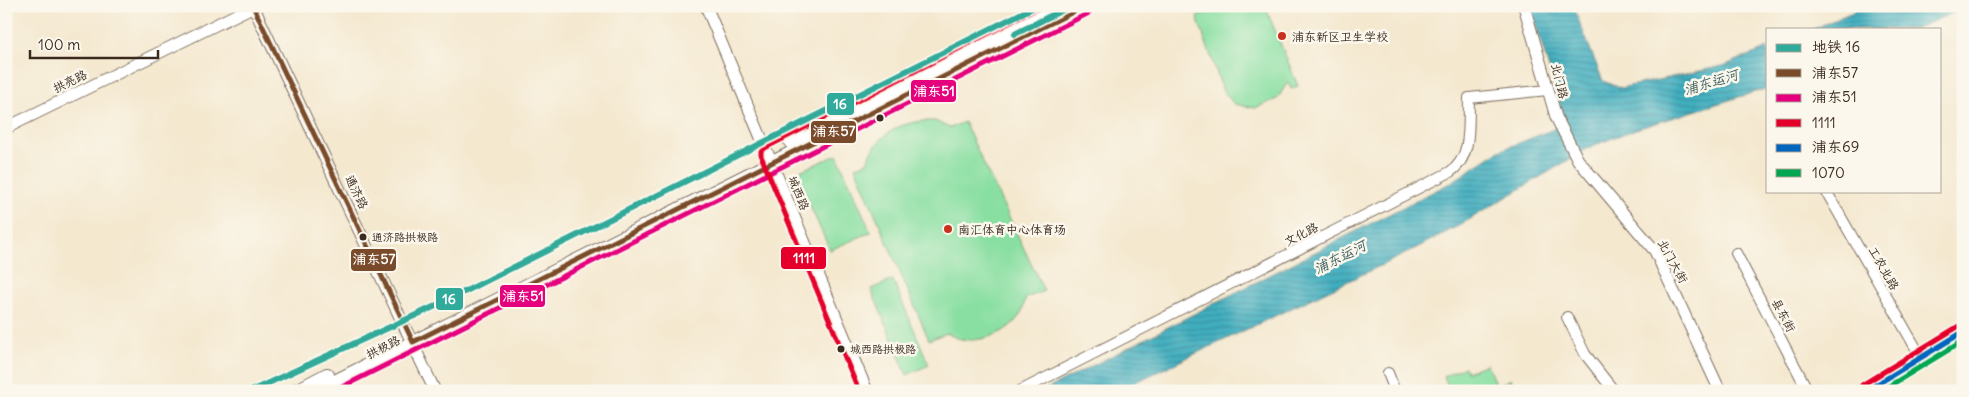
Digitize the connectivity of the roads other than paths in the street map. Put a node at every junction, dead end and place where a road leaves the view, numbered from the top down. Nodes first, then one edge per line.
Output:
1 (253, 6) edge
2 (706, 6) edge
3 (1059, 6) edge
4 (1086, 6) edge
5 (1524, 6) edge
6 (1038, 17) edge
7 (1548, 90) junction
8 (6, 128) edge
9 (770, 157) junction
10 (1578, 160) joint
11 (1827, 192) edge
12 (1736, 253) dead end
13 (1567, 317) dead end
14 (1963, 332) edge
15 (412, 338) junction
16 (1921, 357) junction
17 (1388, 373) dead end
18 (297, 391) edge
19 (317, 391) edge
20 (435, 391) edge
21 (867, 391) edge
22 (1020, 391) edge
23 (1396, 391) edge
24 (1614, 391) edge
25 (1720, 391) edge
26 (1808, 391) edge
27 (1866, 391) edge

1 - 8 street, 拱亮路
1 - 15 street, 通济路
2 - 9 street, 城西路
3 - 6 main road, 拱极路
4 - 6 main road, 拱极路
5 - 7 street, 北门路
6 - 9 main road, 拱极路
7 - 10 street, 北门路
7 - 22 street, 文化路
9 - 15 main road, 拱极路
9 - 21 street, 城西路
10 - 25 street, 北门大街
11 - 16 street, 工农北路
12 - 26 street, 县东街
13 - 24 street
14 - 16 street
15 - 18 main road, 拱极路
15 - 19 main road, 拱极路
15 - 20 street, 通济路
16 - 27 street
17 - 23 street

